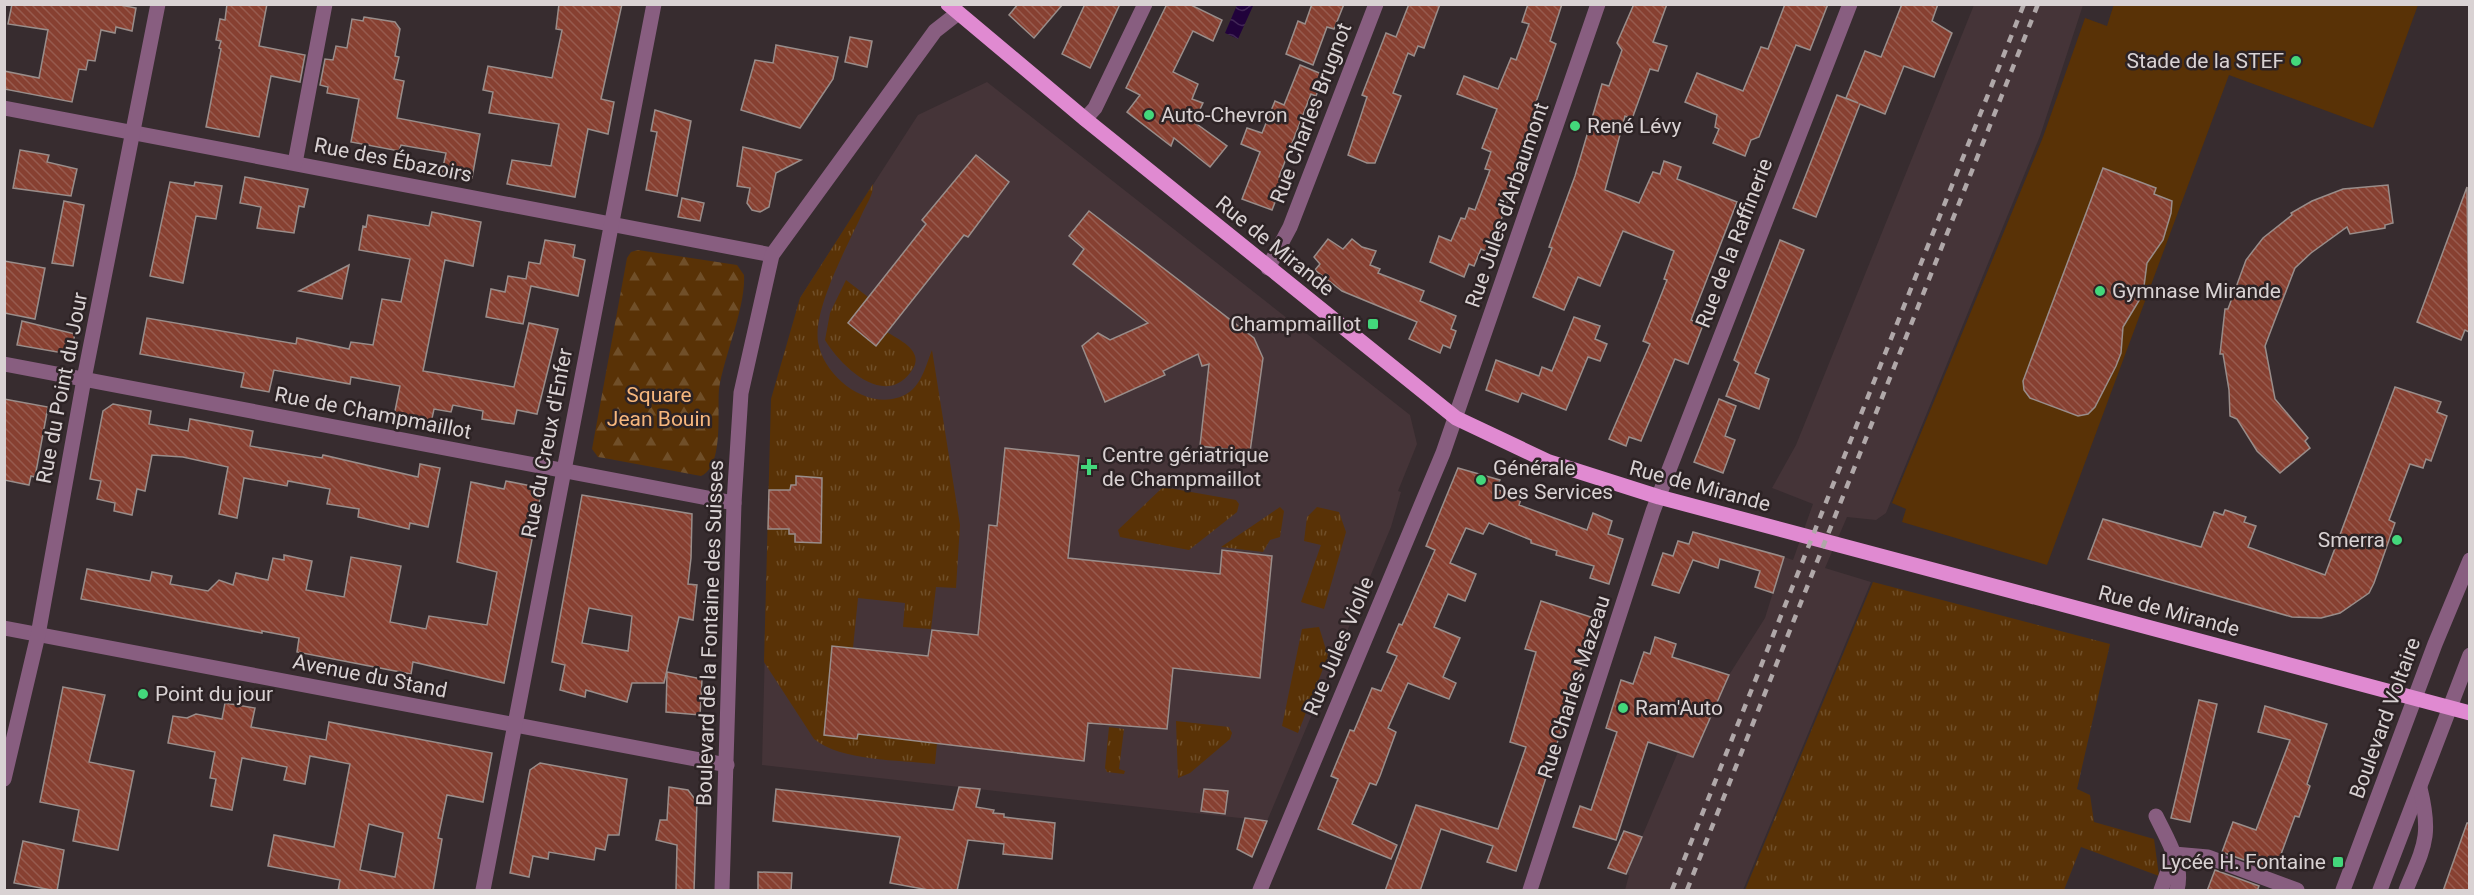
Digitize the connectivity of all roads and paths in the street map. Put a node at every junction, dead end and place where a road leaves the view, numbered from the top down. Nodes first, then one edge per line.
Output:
1 (158, 4) edge
2 (325, 4) edge
3 (654, 4) edge
4 (1144, 4) edge
5 (1376, 4) edge
6 (1598, 4) edge
7 (1850, 4) edge
8 (953, 9) edge
9 (4, 108) edge
10 (1085, 119) junction
11 (134, 132) junction
12 (296, 163) junction
13 (611, 224) junction
14 (772, 255) junction
15 (1268, 268) junction
16 (4, 364) edge
17 (84, 379) junction
18 (1456, 418) junction
19 (564, 470) junction
20 (1659, 497) junction
21 (734, 502) junction
22 (2469, 560) edge
23 (4, 628) edge
24 (38, 634) junction
25 (2469, 655) edge
26 (2415, 698) junction
27 (2451, 708) junction
28 (2469, 714) edge
29 (514, 725) junction
30 (728, 765) junction
31 (4, 779) edge
32 (2420, 788) junction
33 (2156, 816) dead end
34 (2174, 854) junction
35 (483, 891) edge
36 (722, 891) edge
37 (1260, 891) edge
38 (1530, 891) edge
39 (2161, 891) edge
40 (2177, 891) edge
41 (2297, 891) edge
42 (2343, 891) edge
43 (2380, 891) edge
44 (2406, 891) edge

1 - 11 street, Rue du Point du Jour
2 - 12 street
3 - 13 street, Rue du Creux d'Enfer
4 - 10 street
5 - 15 street, Rue Charles Brugnot
6 - 18 street, Rue Jules d'Arbaumont
7 - 20 street, Rue de la Raffinerie
8 - 10 main road, Rue de Mirande
8 - 14 street, Boulevard de la Fontaine des Suisses
9 - 11 street, Rue des Ébazoirs
10 - 15 main road, Rue de Mirande
11 - 12 street, Rue des Ébazoirs
11 - 17 street, Rue du Point du Jour
12 - 13 street, Rue des Ébazoirs
13 - 14 street, Rue des Ébazoirs
13 - 19 street, Rue du Creux d'Enfer
14 - 21 street, Boulevard de la Fontaine des Suisses
15 - 18 main road, Rue de Mirande
16 - 17 street, Rue de Champmaillot
17 - 19 street, Rue de Champmaillot
17 - 24 street, Rue du Point du Jour
18 - 20 main road, Rue de Mirande
18 - 37 street, Rue Jules Violle
19 - 21 street, Rue de Champmaillot
19 - 29 street, Rue du Creux d'Enfer
20 - 26 main road, Rue de Mirande
20 - 38 street, Rue Charles Mazeau
21 - 30 street, Boulevard de la Fontaine des Suisses
22 - 26 street, Boulevard Voltaire
23 - 24 street, Avenue du Stand
24 - 29 street, Avenue du Stand
24 - 31 street, Rue du Point du Jour
25 - 27 street
26 - 27 main road, Rue de Mirande
26 - 42 street, Boulevard Voltaire
27 - 28 main road, Rue de Mirande
27 - 32 street
29 - 30 street, Avenue du Stand
29 - 35 street, Rue du Creux d'Enfer
30 - 36 street, Boulevard de la Fontaine des Suisses
32 - 43 street
32 - 44 street
33 - 34 street
34 - 39 street
34 - 40 street
34 - 41 street

